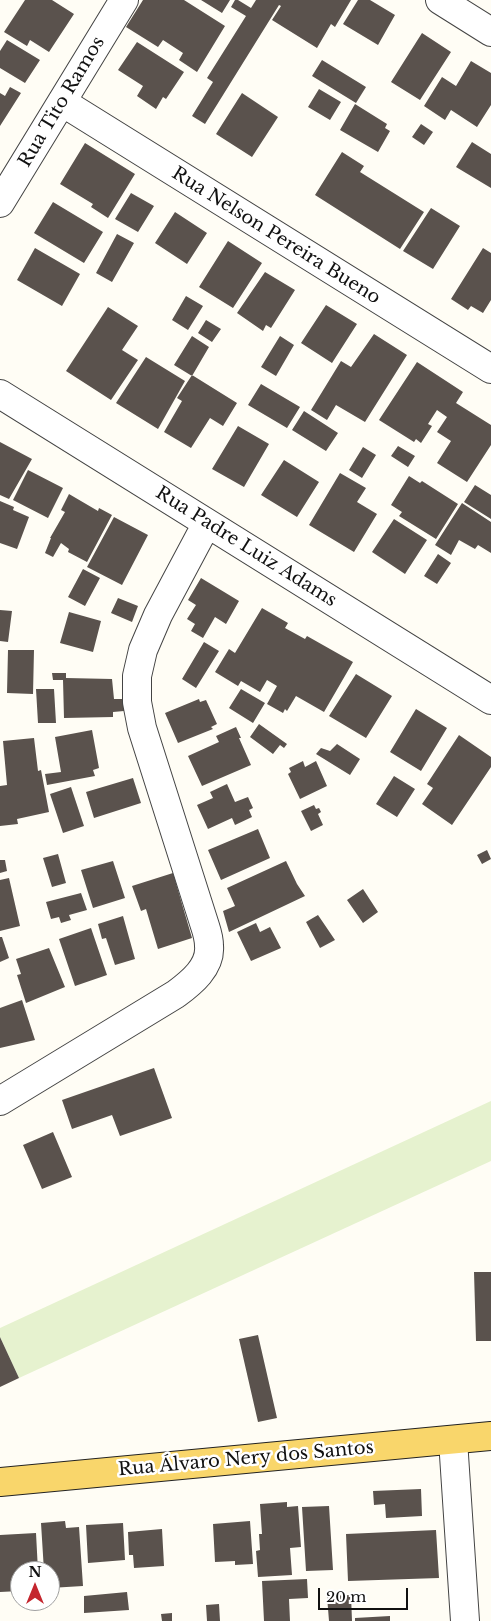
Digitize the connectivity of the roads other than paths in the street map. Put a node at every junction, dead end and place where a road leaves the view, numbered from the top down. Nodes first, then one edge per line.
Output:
1 (124, 0) edge
2 (440, 0) edge
3 (491, 32) edge
4 (62, 102) junction
5 (0, 203) edge
6 (491, 369) edge
7 (0, 394) edge
8 (207, 523) junction
9 (491, 700) edge
10 (0, 1101) edge
11 (491, 1436) edge
12 (453, 1440) junction
13 (0, 1482) edge
14 (465, 1621) edge

1 - 4 street, Rua Tito Ramos
2 - 3 street
4 - 5 street, Rua Tito Ramos
4 - 6 street, Rua Nelson Pereira Bueno
7 - 8 street, Rua Padre Luiz Adams
8 - 9 street, Rua Padre Luiz Adams
8 - 10 street
11 - 12 main road, Rua Álvaro Nery dos Santos
12 - 13 main road, Rua Álvaro Nery dos Santos
12 - 14 street

